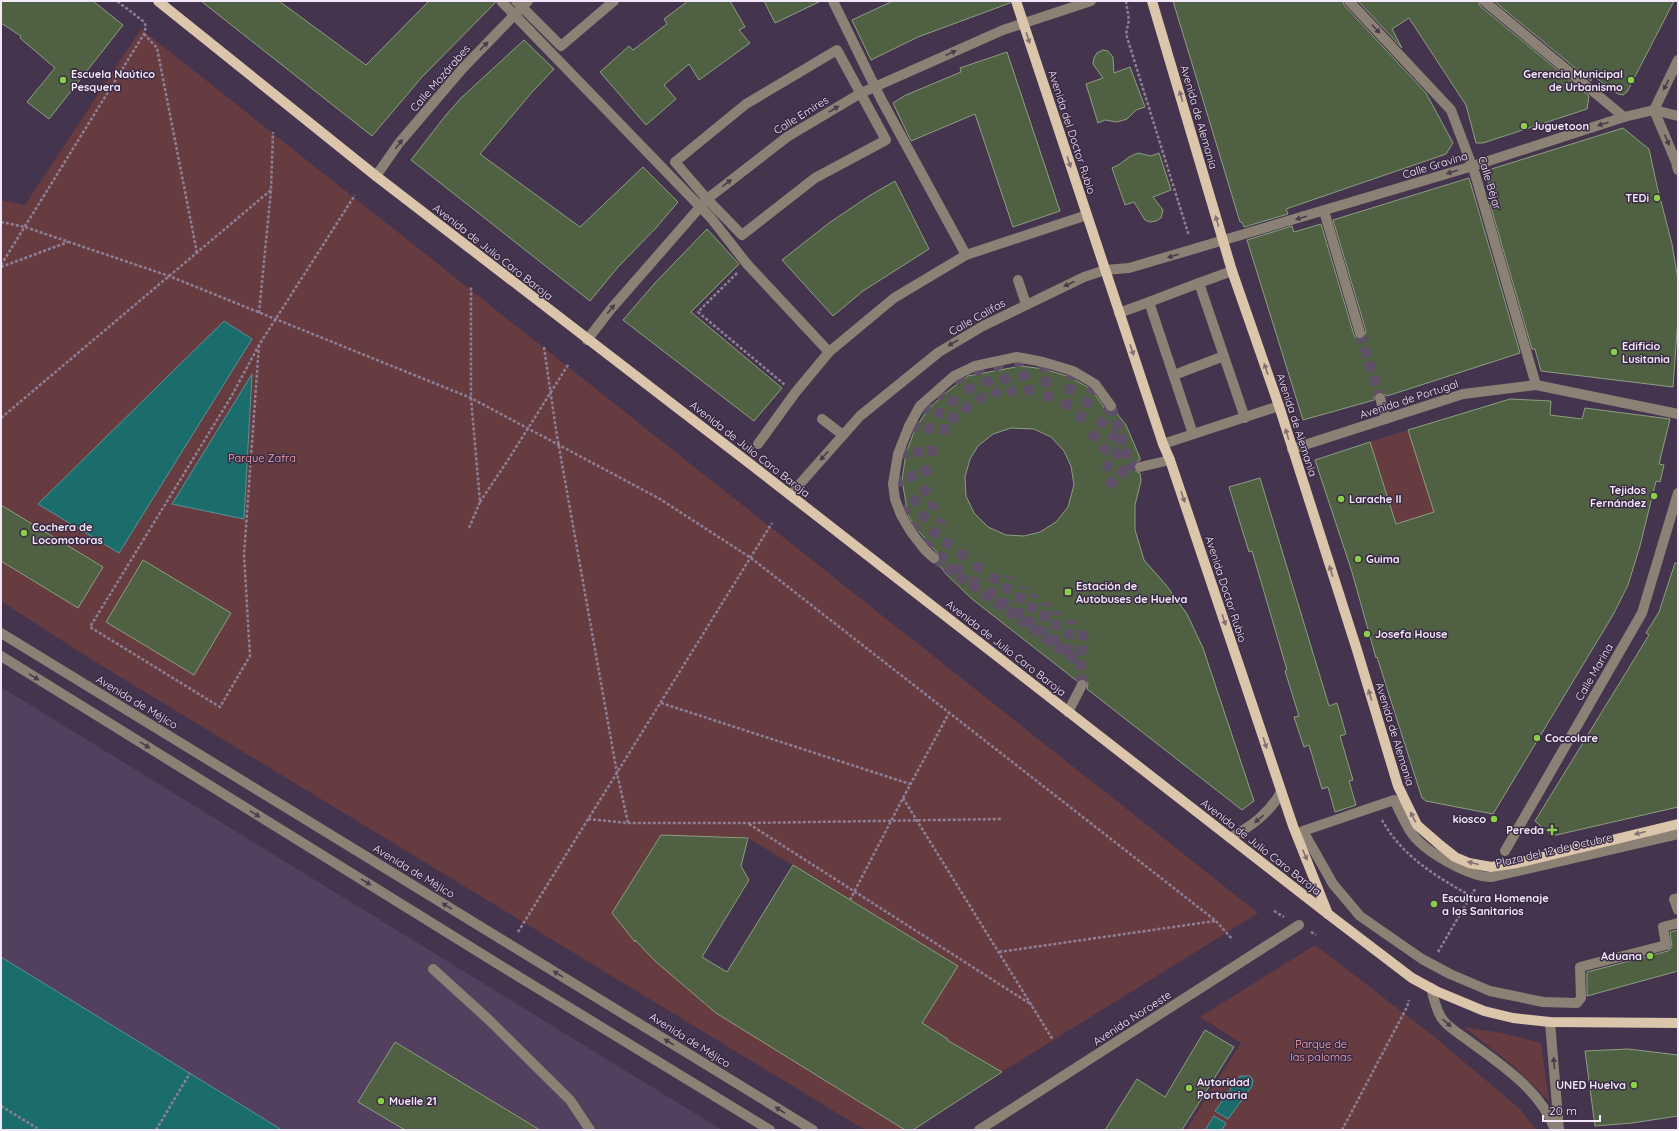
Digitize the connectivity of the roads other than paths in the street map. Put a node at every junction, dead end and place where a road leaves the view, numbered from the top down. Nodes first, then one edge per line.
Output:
1 (501, 1) edge
2 (614, 1) edge
3 (834, 1) edge
4 (1016, 1) edge
5 (1091, 1) edge
6 (1152, 1) edge
7 (1349, 1) edge
8 (1484, 1) edge
9 (165, 3) edge
10 (522, 3) edge
11 (514, 15) junction
12 (1023, 23) junction
13 (1678, 60) edge
14 (875, 87) junction
15 (862, 93) junction
16 (1654, 110) junction
17 (1678, 116) edge
18 (1624, 117) junction
19 (1473, 166) junction
20 (1678, 170) edge
21 (376, 176) junction
22 (703, 203) junction
23 (1324, 211) junction
24 (1087, 215) junction
25 (1223, 240) junction
26 (966, 255) junction
27 (1105, 270) junction
28 (1232, 271) junction
29 (1018, 280) dead end
30 (1199, 283) junction
31 (1149, 302) junction
32 (1026, 304) junction
33 (1119, 313) junction
34 (1360, 333) tunnel mouth
35 (587, 340) junction
36 (829, 352) junction
37 (1224, 356) junction
38 (1174, 375) junction
39 (1536, 385) junction
40 (1380, 398) tunnel mouth
41 (1111, 406) dead end
42 (1279, 406) junction
43 (1678, 414) edge
44 (822, 418) dead end
45 (1245, 418) junction
46 (1386, 419) junction
47 (1193, 434) junction
48 (843, 435) junction
49 (758, 444) dead end
50 (1163, 444) junction
51 (1292, 449) junction
52 (1170, 460) junction
53 (1140, 467) tunnel mouth
54 (1678, 493) edge
55 (790, 495) junction
56 (934, 558) tunnel mouth
57 (1, 633) edge
58 (1, 656) edge
59 (1082, 685) tunnel mouth
60 (1068, 712) junction
61 (1281, 792) junction
62 (1678, 824) edge
63 (1678, 834) edge
64 (1230, 838) junction
65 (1505, 851) dead end
66 (1678, 898) edge
67 (1678, 910) edge
68 (1328, 914) junction
69 (1678, 923) edge
70 (1298, 925) dead end
71 (433, 969) dead end
72 (1431, 988) junction
73 (1550, 1022) junction
74 (1678, 1023) edge
75 (1660, 1024) junction
76 (1678, 1028) edge
77 (590, 1130) edge
78 (770, 1130) edge
79 (813, 1130) edge
80 (979, 1130) edge
81 (1555, 1130) edge
82 (1559, 1130) edge

1 - 11 street
2 - 10 street
3 - 14 street
4 - 12 main road, Avenida del Doctor Rubio
5 - 12 street, Calle Emires
25 -> 6 main road, Avenida de Alemania
7 -> 19 street, Calle Béjar
8 - 18 street
9 - 21 main road, Avenida de Julio Caro Baroja
10 - 11 street, Calle Mozárabes
21 -> 11 street, Calle Mozárabes
11 - 22 street
14 -> 12 street, Calle Emires
12 -> 24 main road, Avenida del Doctor Rubio
13 -> 16 street
14 - 15 street, Calle Emires
14 - 26 street
22 -> 15 street, Calle Emires
15 - 22 street
15 - 22 street
16 - 17 street
16 - 18 street, Calle Gravina
16 -> 20 street
18 -> 19 street, Calle Gravina
19 -> 23 street, Calle Gravina
19 - 39 street, Calle Béjar
21 - 35 main road, Avenida de Julio Caro Baroja
35 -> 22 street, Calle Emires
22 - 36 street
23 -> 25 street, Calle Gravina
23 - 34 street
24 - 26 street
24 - 27 main road, Avenida del Doctor Rubio
25 -> 27 street, Calle Califas
25 - 28 main road, Avenida de Alemania
26 - 36 street
27 -> 32 street, Calle Califas
27 - 33 main road, Avenida Doctor Rubio
28 - 30 street
42 -> 28 main road, Avenida de Alemania
29 - 32 street
30 - 31 street
30 - 37 street
31 - 33 street
31 - 38 street
32 -> 48 street, Calle Califas
33 -> 50 main road, Avenida Doctor Rubio
35 - 55 main road, Avenida de Julio Caro Baroja
36 - 49 street
37 - 38 street
37 - 45 street
38 - 47 street
39 - 43 street, Avenida de Portugal
39 - 46 street, Avenida de Portugal
40 - 46 street
41 - 56 street
42 - 45 street
51 -> 42 main road, Avenida de Alemania
44 - 48 street
45 - 47 street
46 - 51 street, Avenida de Portugal
47 - 50 street
48 -> 55 street, Calle Califas
50 - 52 main road, Avenida Doctor Rubio
62 -> 51 main road, Avenida de Alemania
52 - 53 street
52 -> 61 main road, Avenida Doctor Rubio
54 - 65 street, Calle Marina
55 - 60 main road, Avenida de Julio Caro Baroja
79 -> 57 street, Avenida de Méjico
58 -> 78 street
59 - 60 street
60 - 64 main road, Avenida de Julio Caro Baroja
61 -> 64 street
61 -> 68 main road, Avenida Doctor Rubio
63 - 69 street, Plaza del 12 de Octubre
64 - 68 main road, Avenida de Julio Caro Baroja
66 - 67 street
68 - 72 main road
70 - 80 street, Avenida Noroeste
71 - 77 street
72 - 73 main road
72 -> 81 street
73 - 75 main road
82 -> 73 street
74 - 75 main road
75 - 76 main road

